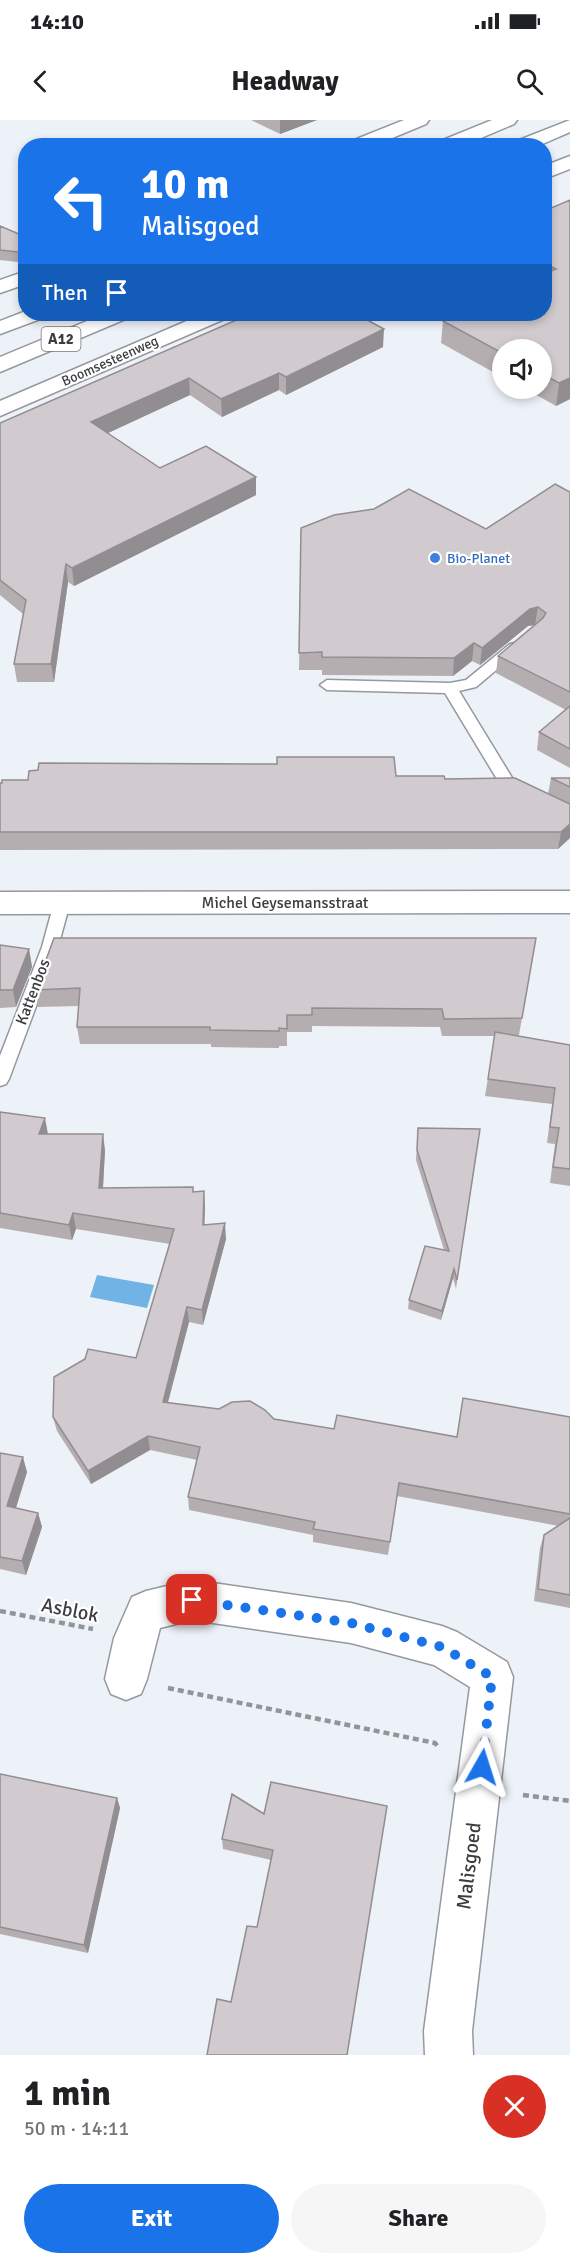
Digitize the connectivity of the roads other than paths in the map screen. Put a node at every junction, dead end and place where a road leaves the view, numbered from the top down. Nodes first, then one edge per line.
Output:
1 (420, 120) edge
2 (508, 120) edge
3 (570, 125) edge
4 (376, 138) edge
5 (465, 138) edge
6 (539, 138) edge
7 (570, 162) edge
8 (552, 170) edge
9 (18, 280) edge
10 (0, 287) edge
11 (18, 321) edge
12 (105, 321) edge
13 (204, 321) edge
14 (0, 328) edge
15 (0, 365) edge
16 (0, 409) edge
17 (525, 639) edge
18 (327, 685) dead end
19 (450, 688) junction
20 (540, 801) edge
21 (570, 902) edge
22 (0, 903) edge
23 (62, 903) junction
24 (0, 1079) edge
25 (126, 1679) road end
26 (449, 2055) edge

1 - 4 main road
2 - 5 main road
3 - 6 main road
7 - 8 main road
9 - 10 main road
11 - 14 main road, A12
12 - 15 main road, A12
13 - 16 main road, Boomsesteenweg
17 - 19 lane
18 - 19 lane
19 - 20 lane
21 - 23 main road, Michel Geysemansstraat
22 - 23 main road, Michel Geysemansstraat
23 - 24 lane, Kattenbos
25 - 26 main road, Malisgoed

